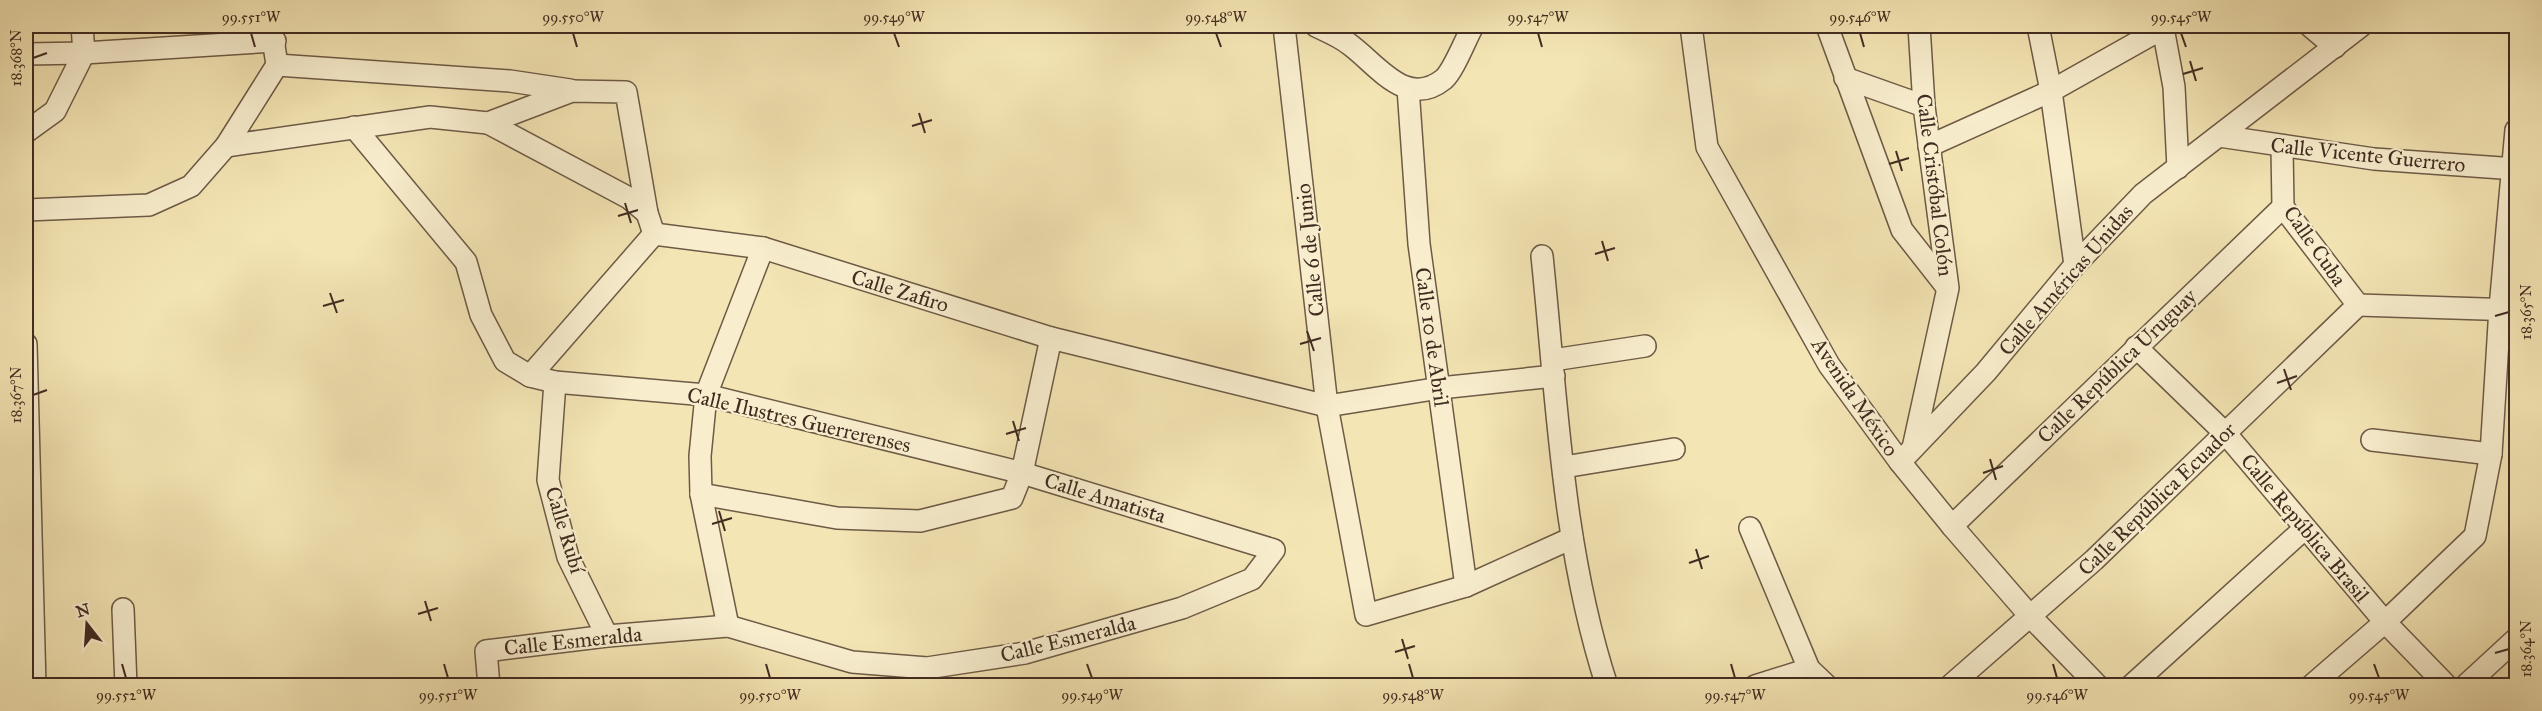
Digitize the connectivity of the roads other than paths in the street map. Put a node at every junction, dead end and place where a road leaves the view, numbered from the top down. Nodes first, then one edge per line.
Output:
1 (82, 26) edge
2 (1284, 26) edge
3 (1316, 26) edge
4 (1473, 26) edge
5 (1691, 26) edge
6 (1827, 26) edge
7 (1919, 26) edge
8 (2038, 26) edge
9 (2310, 26) edge
10 (2361, 26) edge
11 (273, 33) edge
12 (1346, 34) edge
13 (2335, 47) junction
14 (84, 53) junction
15 (26, 54) edge
16 (277, 65) junction
17 (1845, 78) junction
18 (1408, 88) junction
19 (572, 91) junction
20 (2051, 91) junction
21 (1924, 106) junction
22 (488, 123) junction
23 (354, 127) junction
24 (2517, 130) edge
25 (26, 132) edge
26 (2219, 136) junction
27 (226, 146) junction
28 (1929, 146) junction
29 (2282, 147) junction
30 (2178, 168) junction
31 (2515, 169) edge
32 (2283, 207) junction
33 (26, 210) edge
34 (647, 213) junction
35 (654, 234) junction
36 (763, 248) junction
37 (1542, 256) dead end
38 (2075, 265) junction
39 (1948, 288) junction
40 (2358, 305) junction
41 (2508, 309) edge
42 (1051, 338) junction
43 (26, 344) edge
44 (1645, 346) dead end
45 (2136, 347) junction
46 (1554, 368) junction
47 (530, 376) junction
48 (555, 382) junction
49 (1440, 388) junction
50 (706, 395) junction
51 (1327, 406) junction
52 (2226, 434) junction
53 (2372, 440) dead end
54 (1674, 449) dead end
55 (2491, 454) junction
56 (1907, 456) junction
57 (1564, 468) junction
58 (1023, 473) junction
59 (701, 494) junction
60 (28, 522) edge
61 (1952, 526) junction
62 (1750, 528) dead end
63 (2304, 529) junction
64 (1572, 538) junction
65 (1274, 550) joint
66 (1466, 586) junction
67 (123, 609) dead end
68 (2031, 617) junction
69 (2385, 622) junction
70 (728, 626) junction
71 (607, 636) junction
72 (2517, 639) edge
73 (1809, 669) junction
74 (35, 686) edge
75 (126, 686) edge
76 (489, 686) edge
77 (1607, 686) edge
78 (1755, 686) edge
79 (1827, 686) edge
80 (1950, 686) edge
81 (2098, 686) edge
82 (2132, 686) edge
83 (2311, 686) edge
84 (2447, 686) edge
85 (2465, 686) edge

1 - 14 street
2 - 51 street, Calle 6 de Junio
3 - 12 street
4 - 18 street
5 - 56 street, Avenida México
6 - 17 street
7 - 21 street, Calle Cristóbal Colón
8 - 20 street
9 - 13 street
10 - 13 street, Calle Américas Unidas
11 - 14 street
11 - 16 street
12 - 18 street
13 - 26 street, Calle Américas Unidas
14 - 15 street
14 - 25 street
16 - 19 street
16 - 27 street
17 - 21 street
17 - 39 street
18 - 49 street, Calle 10 de Abril
19 - 22 street
19 - 34 street
20 - 28 street
20 - 30 street
20 - 38 street
21 - 28 street, Calle Cristóbal Colón
22 - 23 street
22 - 34 street
23 - 27 street
23 - 47 street, Calle Ilustres Guerrerenses
24 - 31 street
26 - 29 street, Calle Vicente Guerrero
26 - 30 street, Calle Américas Unidas
27 - 33 street
28 - 39 street, Calle Cristóbal Colón
29 - 31 street, Calle Vicente Guerrero
29 - 32 street, Calle Cuba
30 - 38 street, Calle Américas Unidas
31 - 41 street
32 - 40 street, Calle Cuba
32 - 45 street, Calle República Uruguay
34 - 35 street
35 - 36 street, Calle Zafiro
35 - 47 street
36 - 42 street, Calle Zafiro
36 - 50 street
37 - 46 street
38 - 56 street, Calle Américas Unidas
39 - 56 street, Calle Cristóbal Colón
40 - 41 street
40 - 52 street, Calle República Ecuador
41 - 55 street
42 - 51 street, Calle Zafiro
42 - 58 street
43 - 60 street
44 - 46 street
45 - 52 street, Calle República Brasil
45 - 61 street, Calle República Uruguay
46 - 49 street
46 - 57 street
47 - 48 street, Calle Ilustres Guerrerenses
48 - 50 street, Calle Ilustres Guerrerenses
48 - 71 street, Calle Rubí
49 - 51 street
49 - 66 street, Calle 10 de Abril
50 - 58 street, Calle Ilustres Guerrerenses
50 - 59 street
51 - 66 street, Calle 6 de Junio
52 - 63 street, Calle República Brasil
52 - 68 street, Calle República Ecuador
53 - 55 street
54 - 57 street
55 - 69 street
56 - 61 street, Avenida México
57 - 64 street
58 - 59 street, Calle Amatista
58 - 65 street, Calle Amatista
59 - 70 street
60 - 74 street
61 - 68 street, Avenida México
62 - 73 street
63 - 69 street, Calle República Brasil
63 - 82 street
64 - 66 street
64 - 77 street
65 - 70 street, Calle Esmeralda
67 - 75 street
68 - 80 street, Calle República Ecuador
68 - 81 street, Avenida México
69 - 83 street
69 - 84 street, Calle República Brasil
70 - 71 street, Calle Esmeralda
71 - 76 street, Calle Esmeralda
72 - 85 street
73 - 78 street
73 - 79 street

